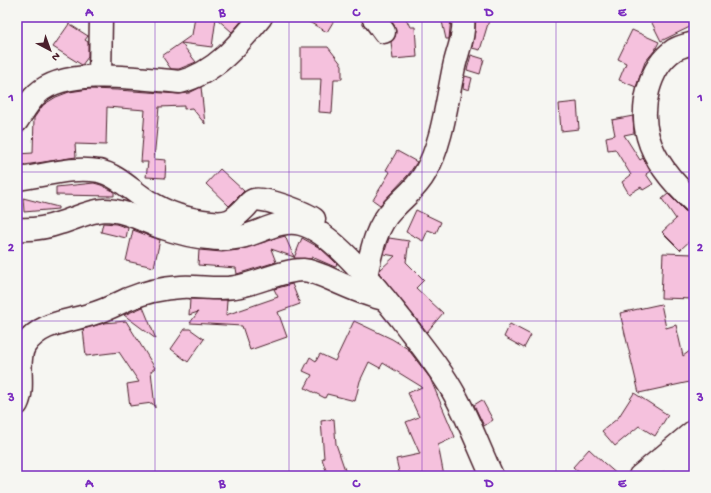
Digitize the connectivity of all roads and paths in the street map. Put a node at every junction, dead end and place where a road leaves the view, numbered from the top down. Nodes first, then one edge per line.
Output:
1 (100, 17) edge
2 (261, 17) edge
3 (463, 17) edge
4 (694, 43) edge
5 (100, 76) junction
6 (17, 120) edge
7 (17, 179) edge
8 (694, 202) edge
9 (17, 229) edge
10 (330, 241) junction
11 (366, 276) junction
12 (385, 299) junction
13 (17, 404) edge
14 (694, 431) edge
15 (694, 457) edge
16 (492, 476) edge
17 (640, 476) edge
18 (673, 476) edge

1 - 5 street
2 - 5 street
3 - 11 street
4 - 8 street
5 - 6 street
7 - 10 street
9 - 10 street
10 - 11 street
11 - 12 street
12 - 13 street
12 - 16 street
14 - 17 street
15 - 18 street

